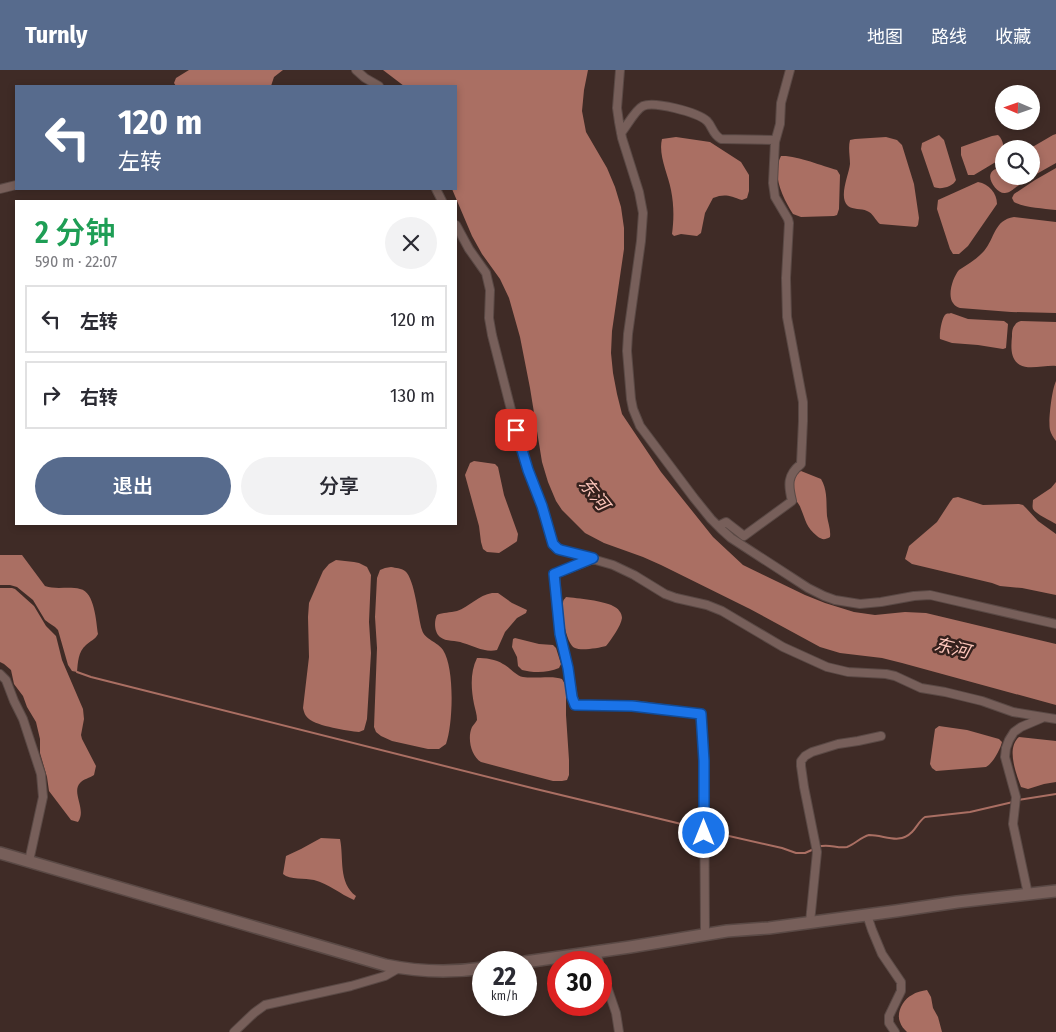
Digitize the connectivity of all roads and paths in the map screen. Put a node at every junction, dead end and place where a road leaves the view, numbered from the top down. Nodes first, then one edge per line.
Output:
1 (356, 70) edge
2 (620, 70) edge
3 (790, 70) edge
4 (377, 85) edge
5 (621, 133) junction
6 (775, 140) junction
7 (15, 185) edge
8 (0, 189) edge
9 (457, 228) edge
10 (718, 526) junction
11 (593, 558) junction
12 (1056, 624) edge
13 (0, 674) edge
14 (1044, 717) junction
15 (1056, 719) edge
16 (881, 736) dead end
17 (0, 852) edge
18 (29, 861) junction
19 (1056, 891) edge
20 (1028, 894) junction
21 (867, 915) junction
22 (810, 922) junction
23 (705, 934) junction
24 (612, 954) edge
25 (399, 968) junction
26 (472, 970) edge
27 (612, 1002) edge
28 (234, 1032) edge
29 (619, 1032) edge
30 (895, 1032) edge

1 - 4 street
2 - 5 street
3 - 6 street
5 - 6 street
5 - 10 street
6 - 10 street
7 - 8 street
9 - 11 street
10 - 12 street
11 - 14 street
11 - 23 street
13 - 18 street
14 - 15 street
14 - 20 street
16 - 22 street
17 - 18 street
18 - 25 street
19 - 20 street
20 - 21 street
21 - 22 street
21 - 30 street
22 - 23 street
23 - 24 street
25 - 26 street
25 - 28 street
27 - 29 street

